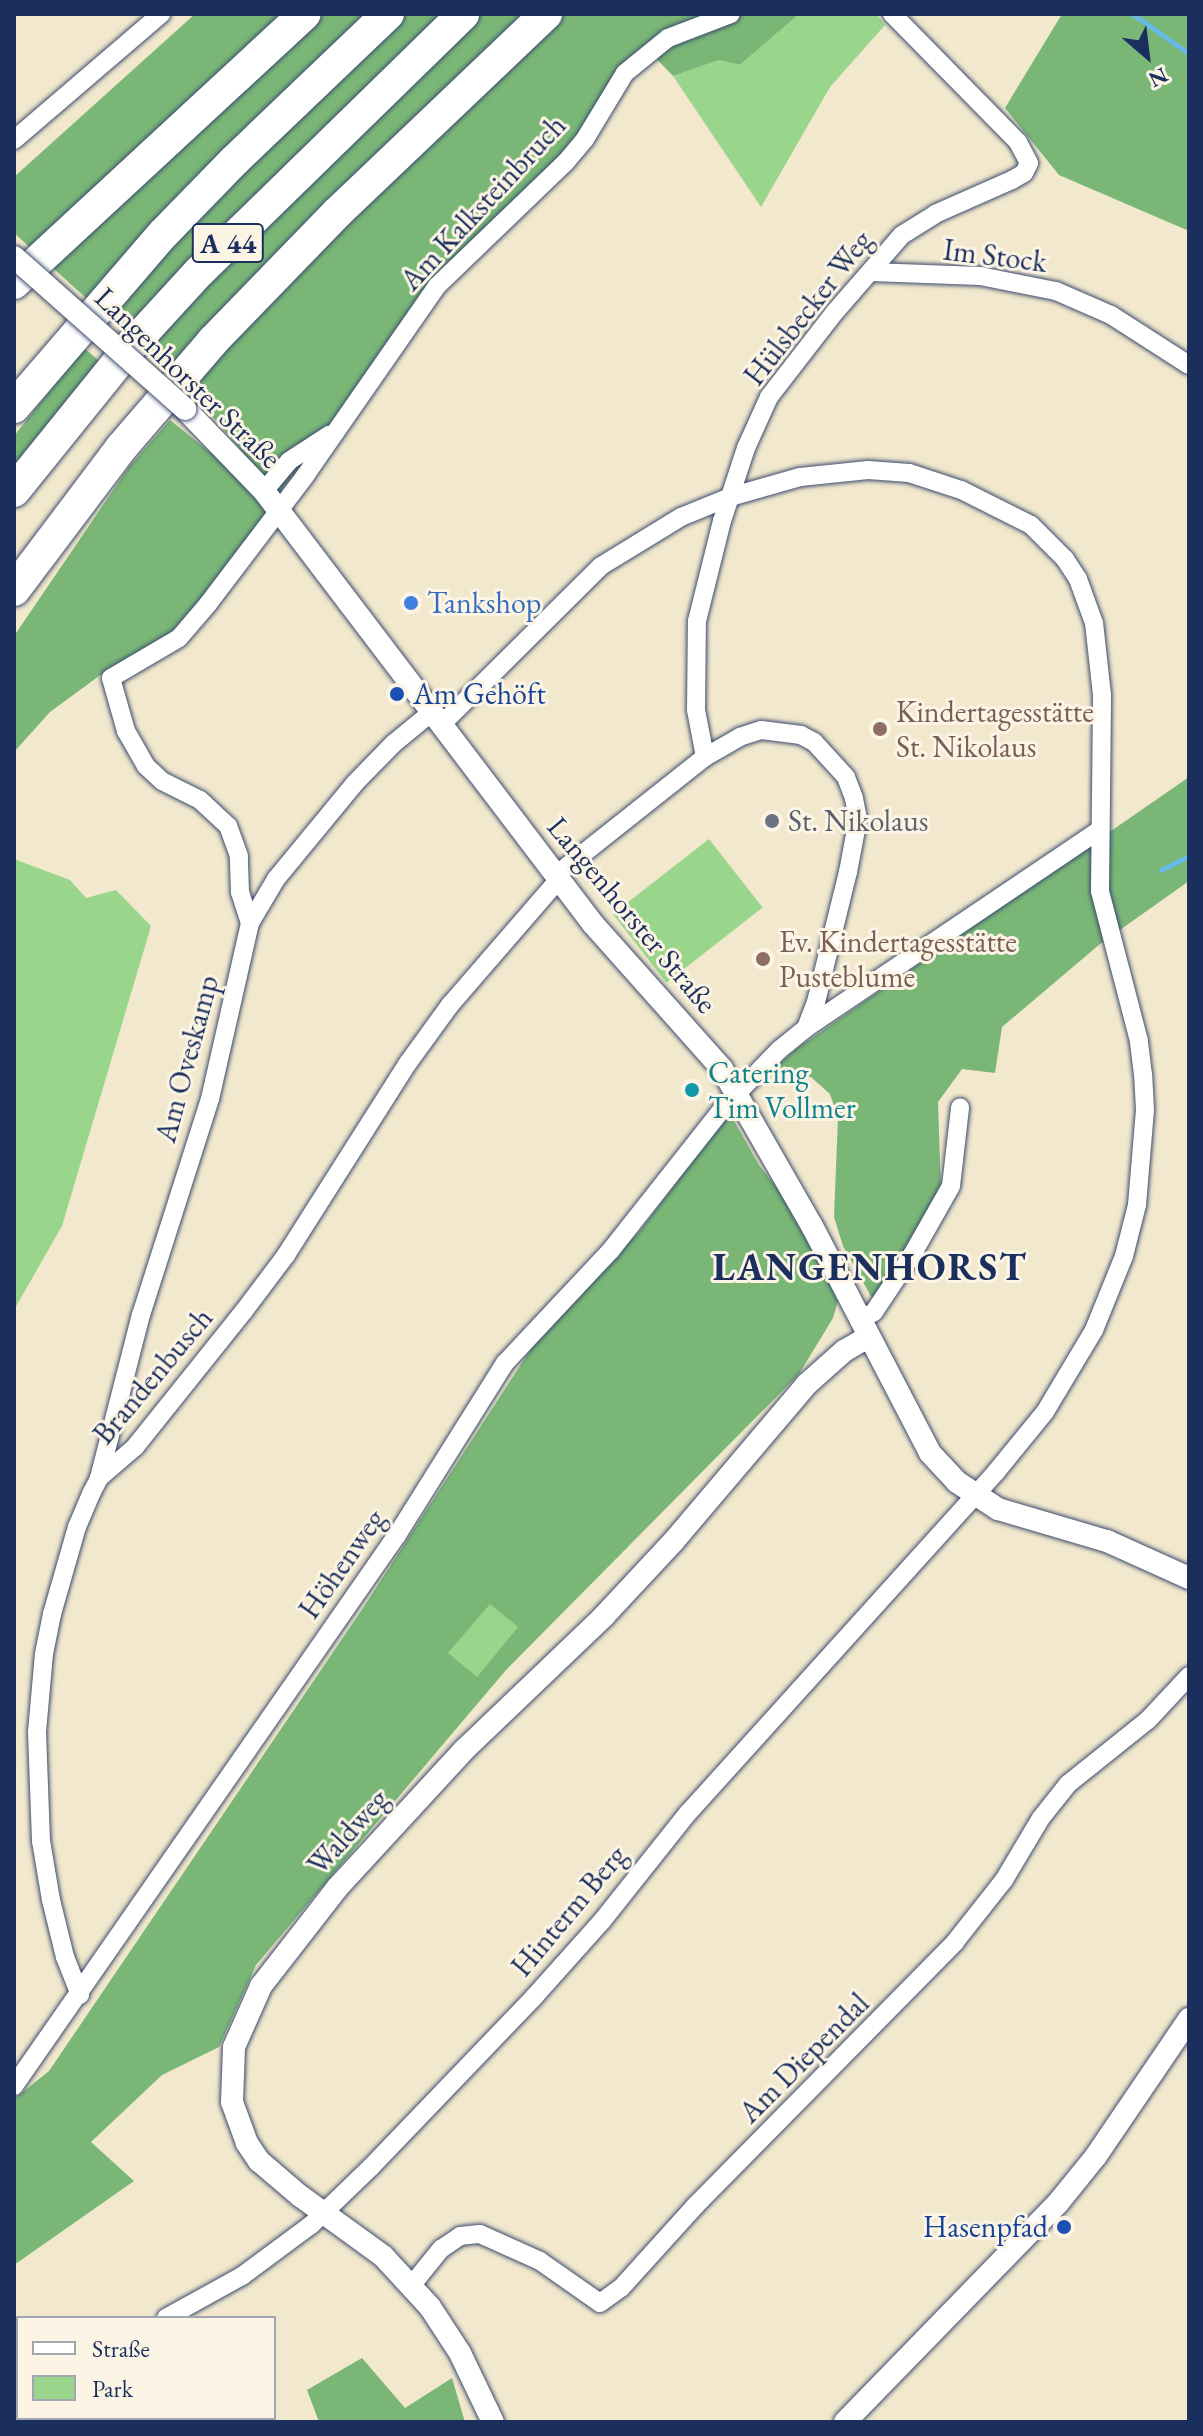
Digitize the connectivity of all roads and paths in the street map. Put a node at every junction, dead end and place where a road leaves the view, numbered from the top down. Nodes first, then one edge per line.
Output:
1 (161, 14) edge
2 (305, 14) edge
3 (388, 14) edge
4 (463, 14) edge
5 (546, 14) edge
6 (731, 14) edge
7 (892, 14) edge
8 (14, 140) edge
9 (74, 230) junction
10 (14, 257) edge
11 (871, 272) junction
12 (14, 283) edge
13 (14, 297) edge
14 (1189, 365) edge
15 (14, 407) edge
16 (335, 431) junction
17 (14, 491) edge
18 (264, 491) junction
19 (730, 497) junction
20 (279, 510) junction
21 (14, 590) edge
22 (437, 718) junction
23 (705, 757) junction
24 (1098, 840) junction
25 (557, 877) junction
26 (250, 923) junction
27 (806, 1028) junction
28 (739, 1094) junction
29 (960, 1108) dead end
30 (863, 1329) junction
31 (99, 1478) junction
32 (975, 1495) junction
33 (1189, 1578) edge
34 (1189, 1676) edge
35 (80, 1995) junction
36 (1189, 2019) edge
37 (14, 2086) edge
38 (324, 2213) junction
39 (411, 2286) junction
40 (170, 2316) edge
41 (493, 2422) edge
42 (845, 2422) edge

1 - 8 street
2 - 9 highway
3 - 15 highway, A 44
4 - 17 highway, A 44
5 - 21 highway
6 - 16 street, Am Kalksteinbruch
7 - 11 street, Hülsbecker Weg
9 - 12 highway
9 - 13 highway
10 - 18 street, Langenhorster Straße, bridge
11 - 14 street, Im Stock
11 - 19 street, Hülsbecker Weg
16 - 18 street, Am Kalksteinbruch
16 - 20 street, Am Kalksteinbruch
18 - 20 street, Langenhorster Straße
19 - 22 street
19 - 23 street, Hülsbecker Weg
19 - 24 street, Hinterm Berg
20 - 22 street, Langenhorster Straße
20 - 26 street, Am Kalksteinbruch
22 - 25 street, Langenhorster Straße
22 - 26 street, Am Oveskamp
23 - 25 street, Brandenbusch
23 - 27 street, Brandenbusch
24 - 27 street, Höhenweg
24 - 32 street, Hinterm Berg
25 - 28 street, Langenhorster Straße
25 - 31 street, Brandenbusch
26 - 31 street, Am Oveskamp
27 - 28 street, Höhenweg
28 - 30 street, Langenhorster Straße
28 - 35 street, Höhenweg
29 - 30 street
30 - 32 street, Langenhorster Straße
30 - 38 street, Waldweg
31 - 35 street, Brandenbusch
32 - 33 street, Langenhorster Straße
32 - 38 street, Hinterm Berg
34 - 39 street, Am Diependal
35 - 37 street, Höhenweg
36 - 42 street
38 - 39 street, Waldweg
38 - 40 street, Hinterm Berg
39 - 41 street, Waldweg

